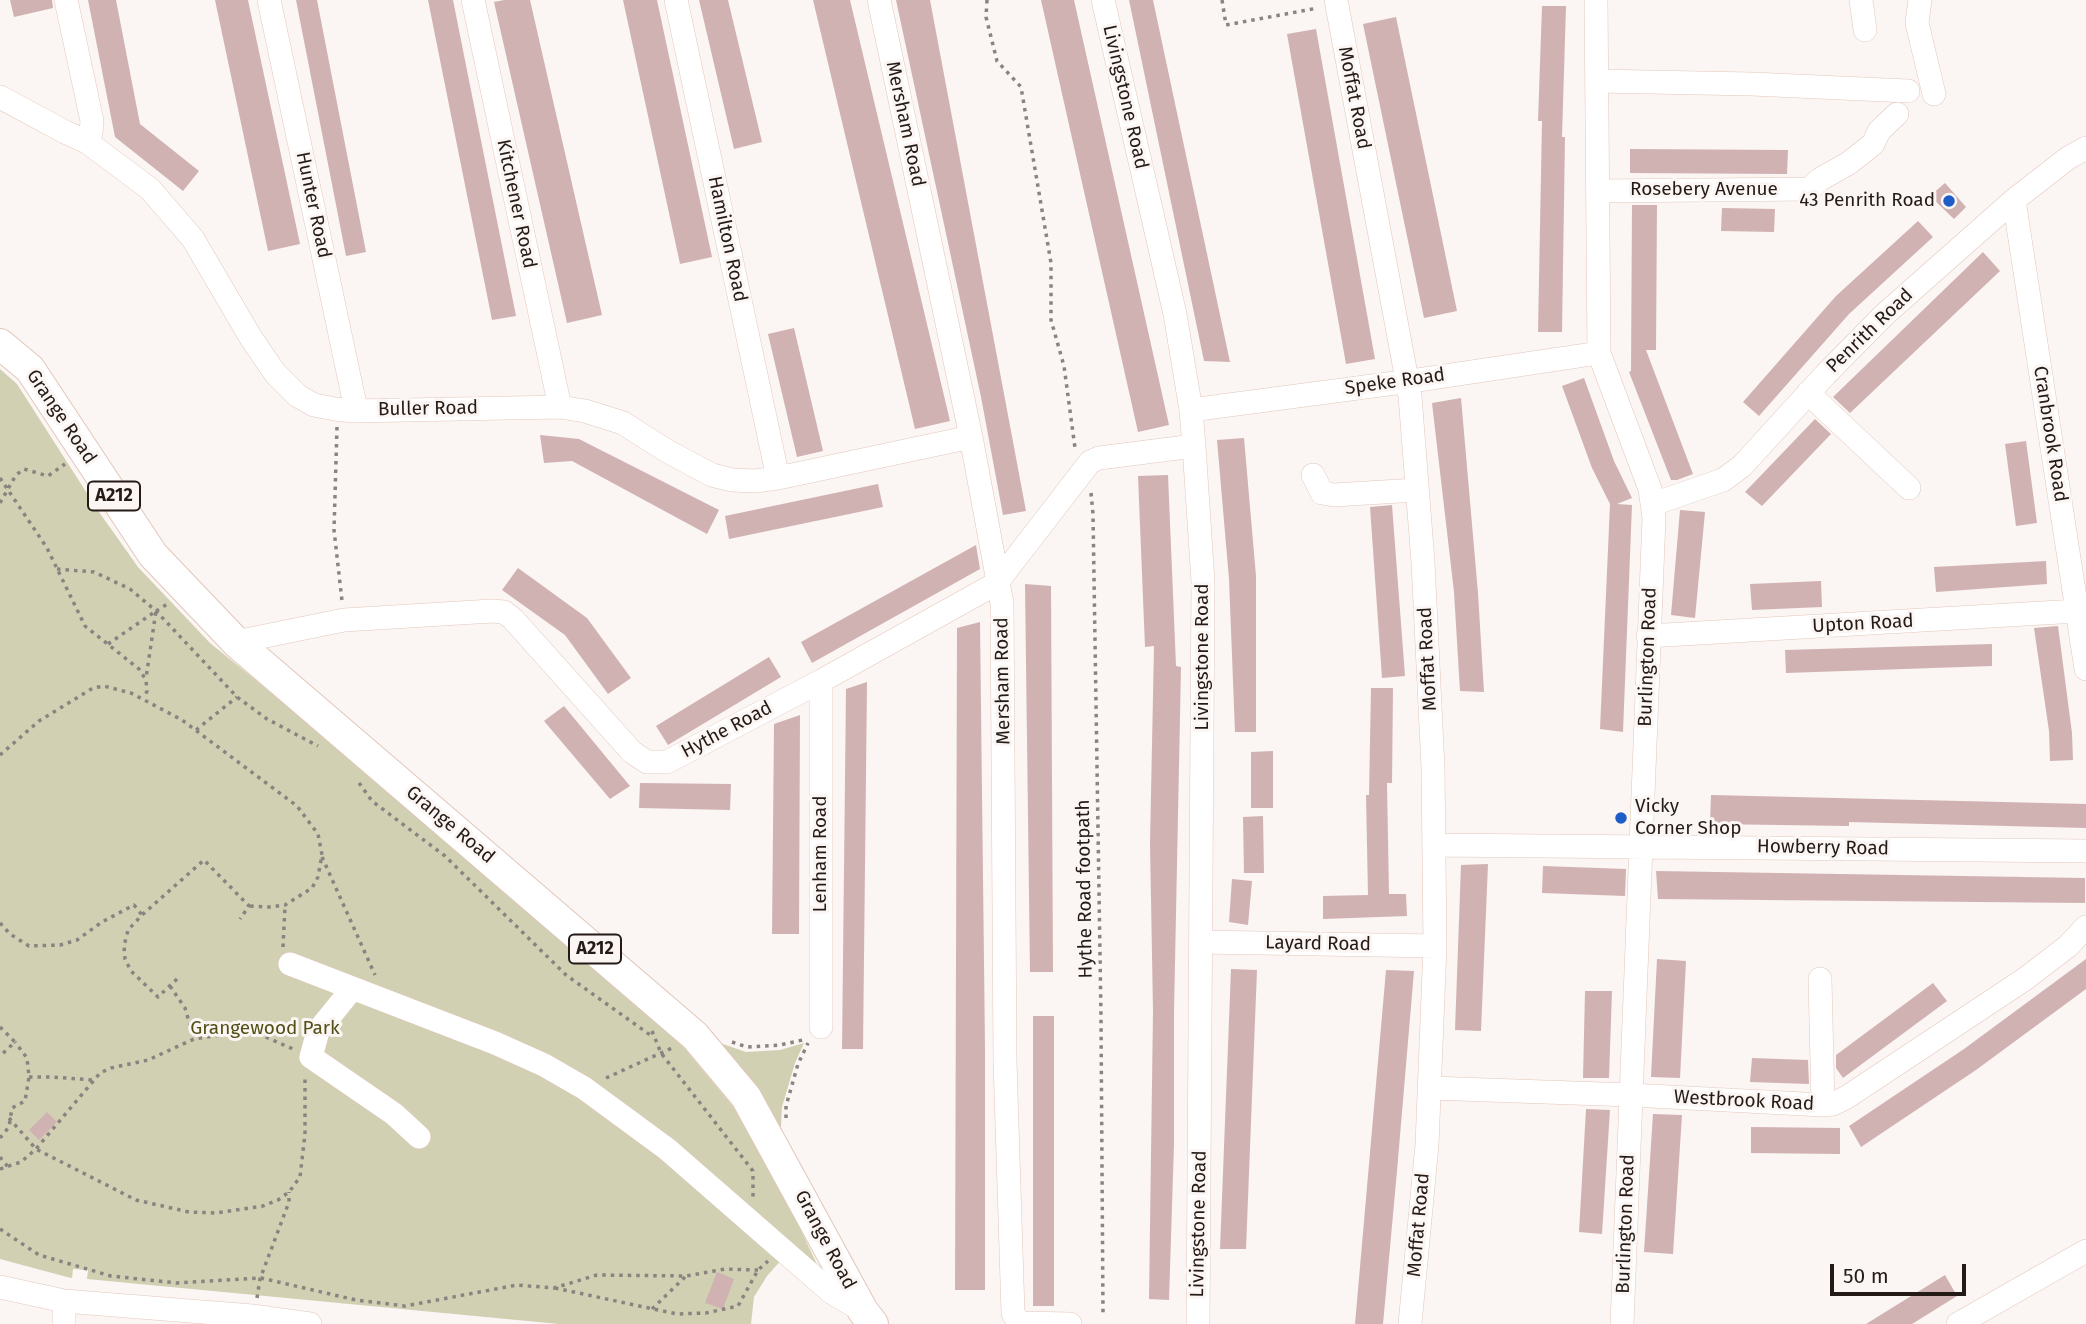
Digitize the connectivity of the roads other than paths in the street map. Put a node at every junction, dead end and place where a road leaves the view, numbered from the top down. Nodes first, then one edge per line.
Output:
1 (66, 0) edge
2 (269, 0) edge
3 (474, 0) edge
4 (676, 0) edge
5 (879, 0) edge
6 (1103, 0) edge
7 (1596, 0) edge
8 (1861, 0) edge
9 (1920, 0) edge
10 (1336, 2) edge
11 (1865, 30) dead end
12 (1597, 81) junction
13 (1908, 92) dead end
14 (1934, 94) dead end
15 (0, 97) edge
16 (1897, 114) dead end
17 (87, 142) junction
18 (2086, 148) edge
19 (1599, 191) junction
20 (2014, 200) junction
21 (0, 344) edge
22 (1599, 353) junction
23 (1407, 380) junction
24 (1808, 393) junction
25 (560, 407) junction
26 (346, 410) junction
27 (1191, 410) junction
28 (971, 437) junction
29 (1194, 446) junction
30 (1313, 475) dead end
31 (778, 478) junction
32 (1909, 488) dead end
33 (1416, 490) junction
34 (1653, 504) junction
35 (999, 580) junction
36 (2077, 611) junction
37 (1648, 636) junction
38 (236, 642) junction
39 (2086, 669) edge
40 (821, 681) junction
41 (1434, 845) junction
42 (1642, 846) junction
43 (2086, 850) edge
44 (2086, 927) edge
45 (1201, 942) junction
46 (1435, 946) junction
47 (290, 964) road end
48 (1820, 979) dead end
49 (352, 989) junction
50 (821, 1027) dead end
51 (1430, 1088) junction
52 (1631, 1095) junction
53 (1823, 1105) junction
54 (419, 1137) dead end
55 (2086, 1251) edge
56 (0, 1287) edge
57 (64, 1301) junction
58 (867, 1319) edge
59 (64, 1324) edge
60 (310, 1324) edge
61 (1070, 1324) edge
62 (1198, 1324) edge
63 (1410, 1324) edge
64 (1622, 1324) edge
65 (1958, 1324) edge

1 - 17 street
2 - 26 street, Hunter Road
3 - 25 street, Kitchener Road
4 - 31 street, Hamilton Road
5 - 28 street, Mersham Road
6 - 27 street, Livingstone Road
7 - 12 street, Burlington Road
8 - 11 street
9 - 14 street
10 - 23 street, Moffat Road
12 - 13 street
12 - 19 street, Burlington Road
15 - 17 street, Buller Road
16 - 19 street, Rosebery Avenue
17 - 26 street, Buller Road
18 - 20 street, Penrith Road
19 - 22 street, Burlington Road
20 - 24 street, Penrith Road
20 - 36 street, Cranbrook Road
21 - 38 main road, Grange Road / A212
22 - 23 street, Speke Road
22 - 34 street, Burlington Road
23 - 27 street, Speke Road
23 - 33 street, Moffat Road
24 - 32 street
24 - 34 street, Penrith Road
25 - 26 street, Buller Road
25 - 31 street, Buller Road
27 - 29 street, Livingstone Road
28 - 31 street, Buller Road
28 - 35 street, Mersham Road
29 - 35 street, Hythe Road
29 - 45 street, Livingstone Road
30 - 33 street
33 - 41 street, Moffat Road
34 - 37 street, Burlington Road
35 - 40 street, Hythe Road
35 - 61 street, Mersham Road
36 - 37 street, Upton Road
36 - 39 street, Cranbrook Road
37 - 42 street, Burlington Road
38 - 40 street, Hythe Road
38 - 58 main road, Grange Road / A212
40 - 50 street, Lenham Road
41 - 42 street, Howberry Road
41 - 46 street, Moffat Road
42 - 43 street, Howberry Road
42 - 52 street, Burlington Road
44 - 53 street, Westbrook Road
45 - 46 street, Layard Road
45 - 62 street, Livingstone Road
46 - 51 street, Moffat Road
47 - 49 street
48 - 53 street
49 - 54 street
49 - 58 street
51 - 52 street, Westbrook Road
51 - 63 street, Moffat Road
52 - 53 street, Westbrook Road
52 - 64 street, Burlington Road
55 - 65 street
56 - 57 street
57 - 59 street
57 - 60 street

